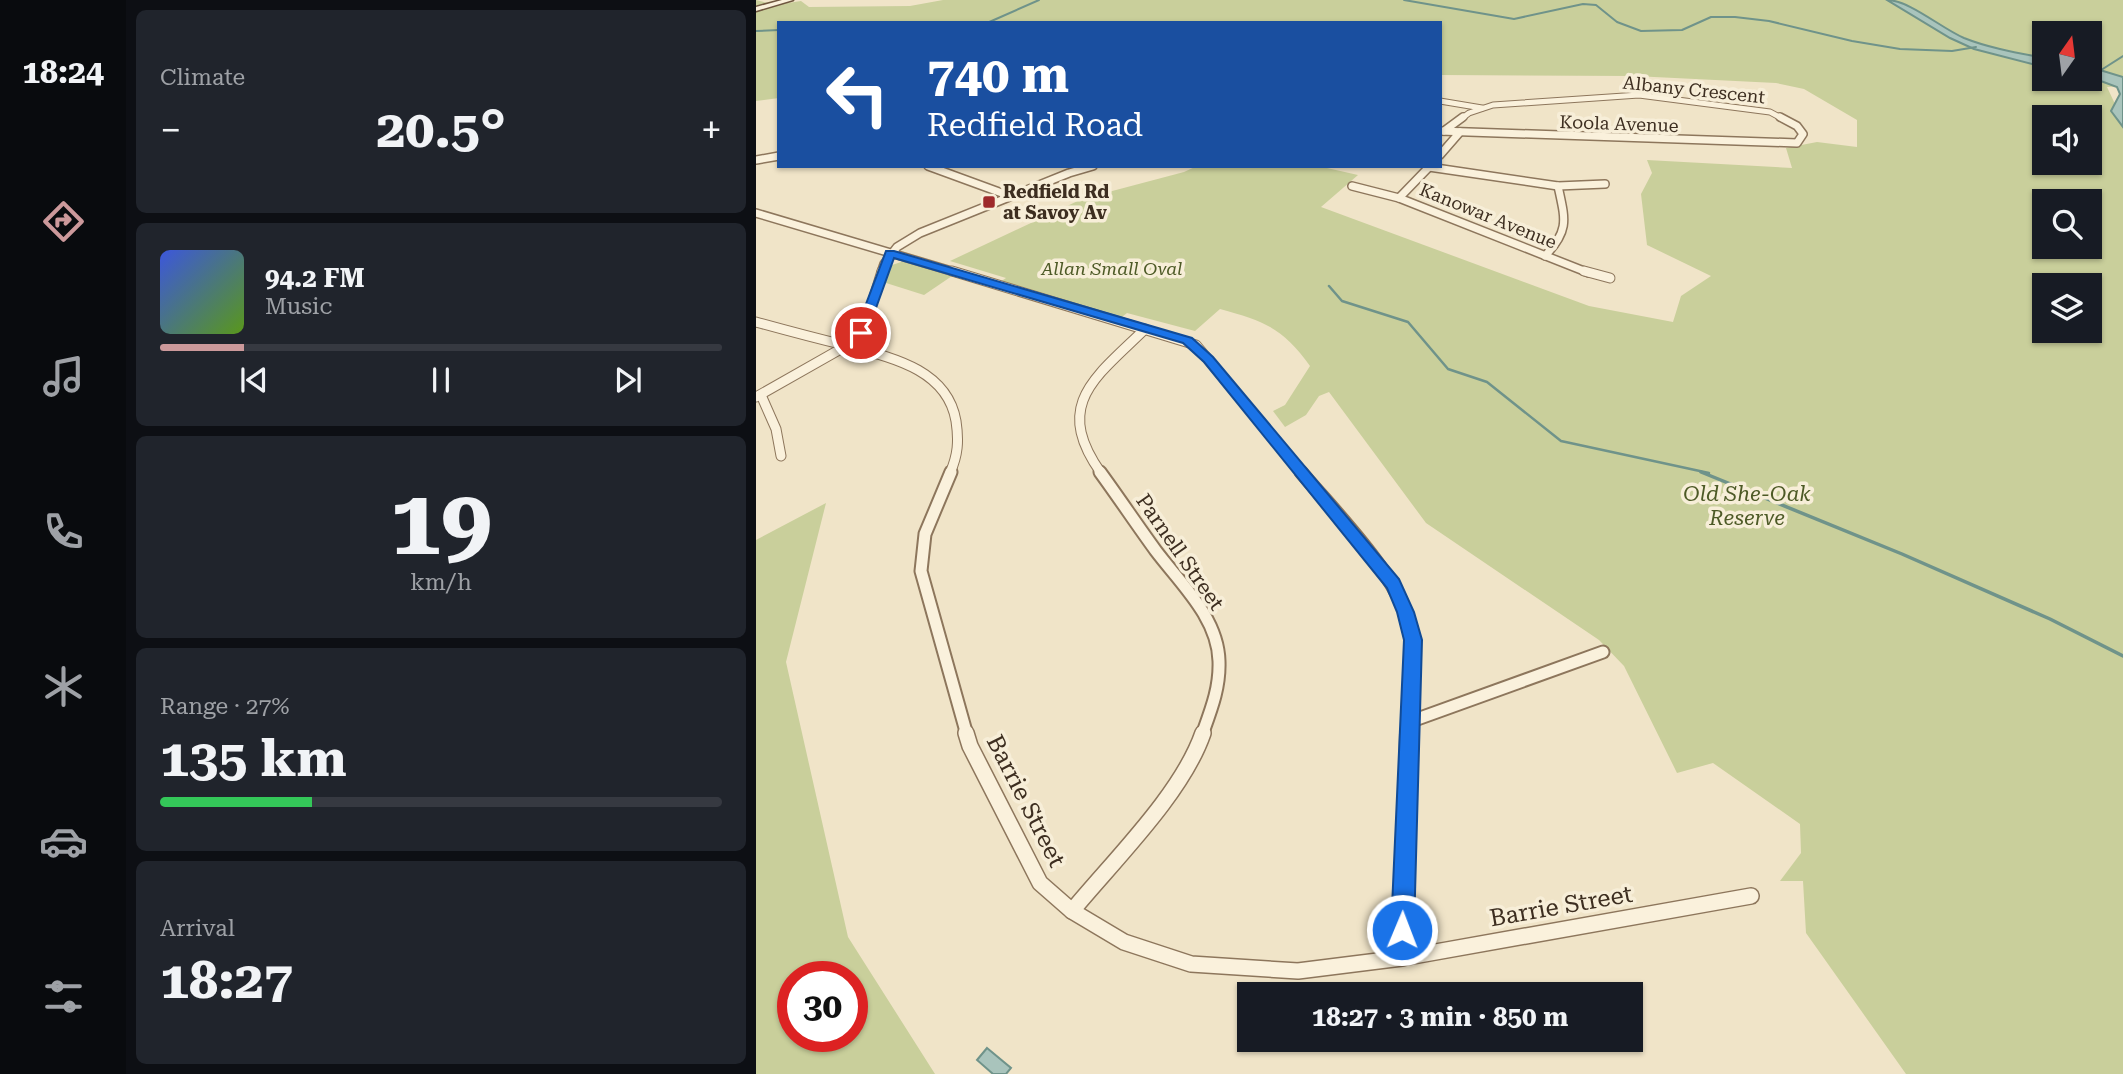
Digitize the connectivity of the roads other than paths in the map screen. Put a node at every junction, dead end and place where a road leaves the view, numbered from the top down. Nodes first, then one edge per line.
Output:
1 (790, 0) edge
2 (774, 2) edge
3 (756, 9) edge
4 (1442, 101) edge
5 (1482, 108) junction
6 (1442, 131) edge
7 (1460, 132) junction
8 (1797, 143) joint
9 (1442, 153) edge
10 (777, 156) edge
11 (756, 160) edge
12 (933, 168) edge
13 (1086, 168) edge
14 (1429, 168) edge
15 (1437, 168) edge
16 (1605, 184) dead end
17 (1352, 186) dead end
18 (1558, 186) junction
19 (1010, 196) junction
20 (1399, 198) junction
21 (756, 213) edge
22 (890, 253) junction
23 (1545, 256) junction
24 (1610, 278) dead end
25 (756, 322) edge
26 (1145, 329) junction
27 (849, 346) junction
28 (759, 396) edge
29 (781, 456) dead end
30 (1603, 652) dead end
31 (1409, 722) junction
32 (1751, 896) dead end
33 (1072, 911) junction
34 (1402, 958) junction

1 - 2 main road
2 - 3 main road
4 - 5 street
5 - 6 street, Albany Crescent
5 - 8 street, Albany Crescent
6 - 7 street, Koola Avenue
7 - 8 street, Koola Avenue
7 - 9 street
10 - 11 street
12 - 19 street
13 - 19 street
14 - 20 street
15 - 18 street
16 - 18 street
17 - 20 street, Kanowar Avenue
18 - 23 street
19 - 22 street
20 - 23 street, Kanowar Avenue
21 - 22 street
22 - 26 street
22 - 27 street
23 - 24 street, Kanowar Avenue
25 - 27 street, Barrie Street
26 - 31 street
26 - 33 street, Parnell Street
27 - 28 street
27 - 33 street, Barrie Street
28 - 29 street
30 - 31 street
31 - 34 street
32 - 34 street, Barrie Street
33 - 34 street, Barrie Street

